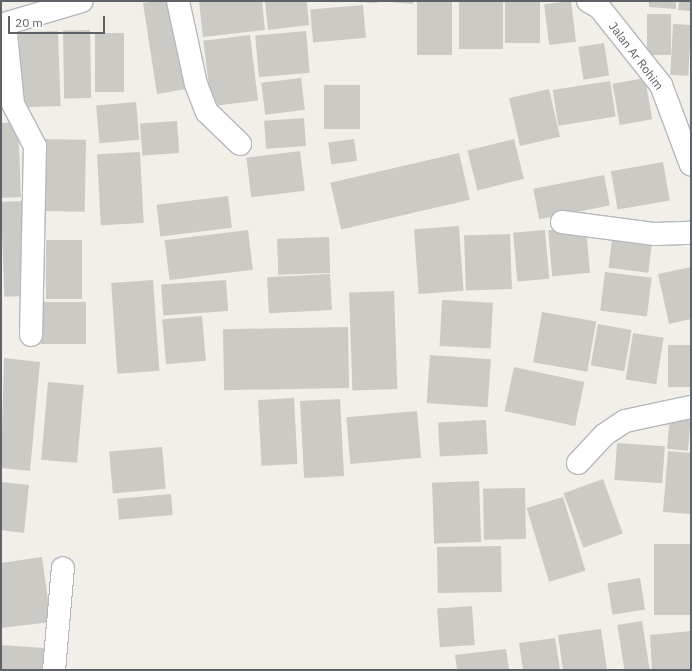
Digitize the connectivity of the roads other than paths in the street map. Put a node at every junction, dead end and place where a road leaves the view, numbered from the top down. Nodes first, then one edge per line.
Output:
1 (82, 1) edge
2 (178, 1) edge
3 (588, 1) edge
4 (3, 25) edge
5 (240, 144) dead end
6 (691, 162) edge
7 (562, 222) dead end
8 (691, 233) edge
9 (31, 335) dead end
10 (691, 407) edge
11 (578, 463) dead end
12 (63, 568) dead end
13 (54, 670) edge

1 - 4 street
2 - 5 street
3 - 6 street, Jalan Ar Rohim
4 - 9 street
7 - 8 street
10 - 11 street
12 - 13 street

